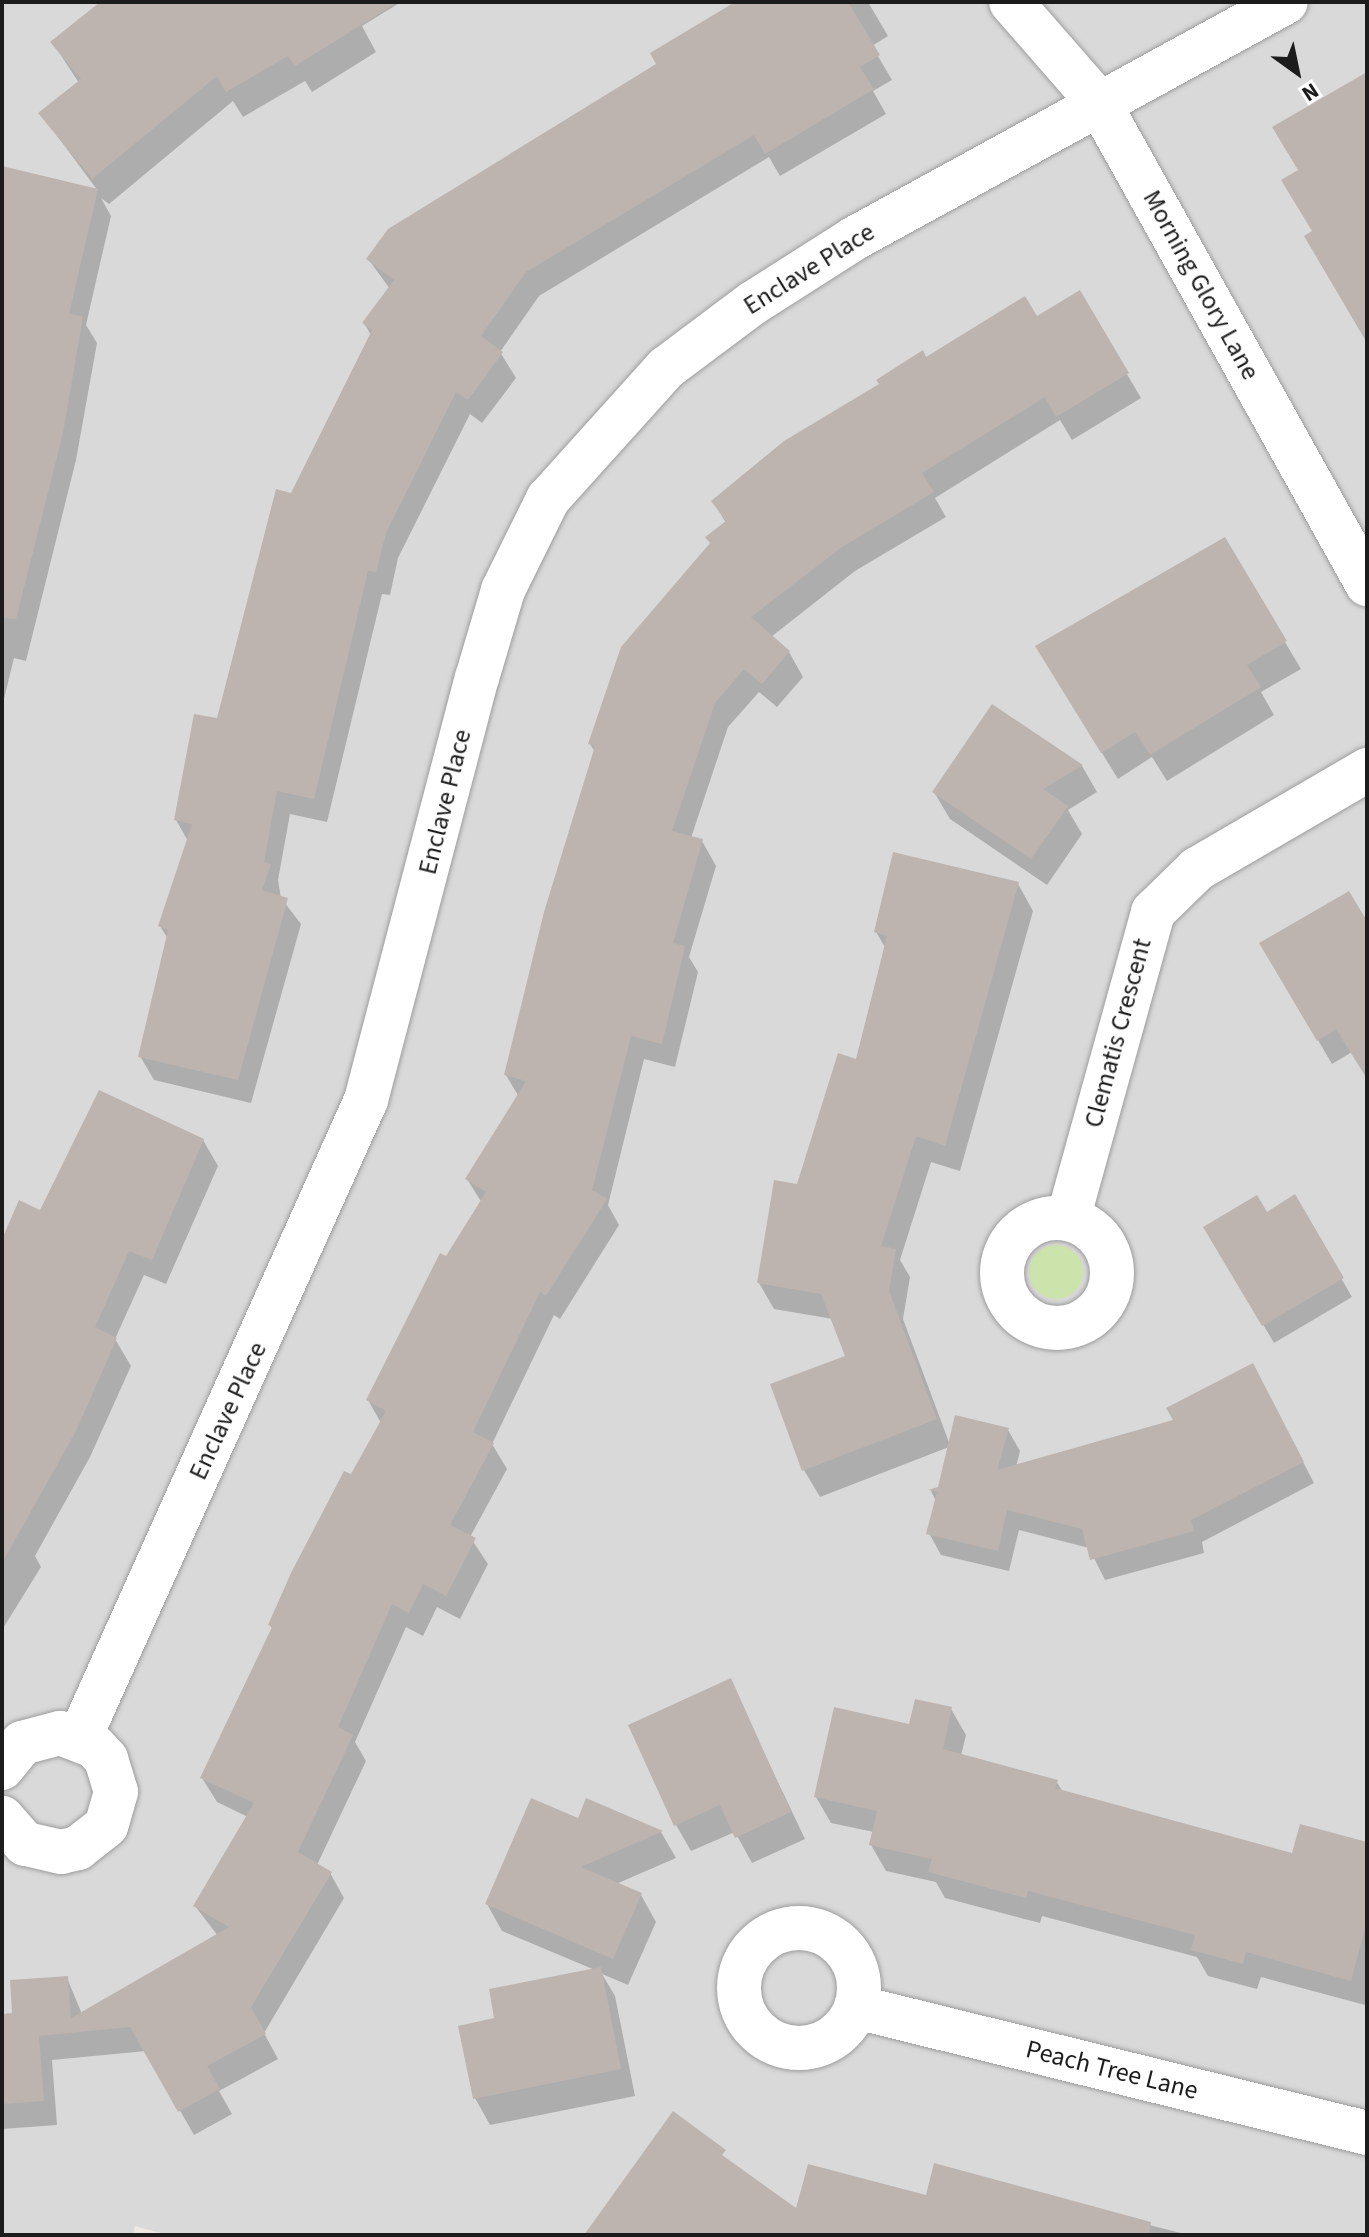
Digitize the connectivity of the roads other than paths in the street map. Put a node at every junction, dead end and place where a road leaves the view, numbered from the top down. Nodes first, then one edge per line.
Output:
1 (1011, 2) edge
2 (1286, 2) edge
3 (1099, 103) junction
4 (1367, 584) edge
5 (1367, 770) edge
6 (1068, 1219) dead end
7 (80, 1737) junction
8 (2, 1768) edge
9 (2, 1818) edge
10 (856, 2007) dead end
11 (1367, 2133) edge

1 - 3 street, Morning Glory Lane
2 - 3 street, Enclave Place
3 - 4 street, Morning Glory Lane
3 - 7 street, Enclave Place
5 - 6 street, Clematis Crescent
7 - 8 street
7 - 9 street
10 - 11 street, Peach Tree Lane

